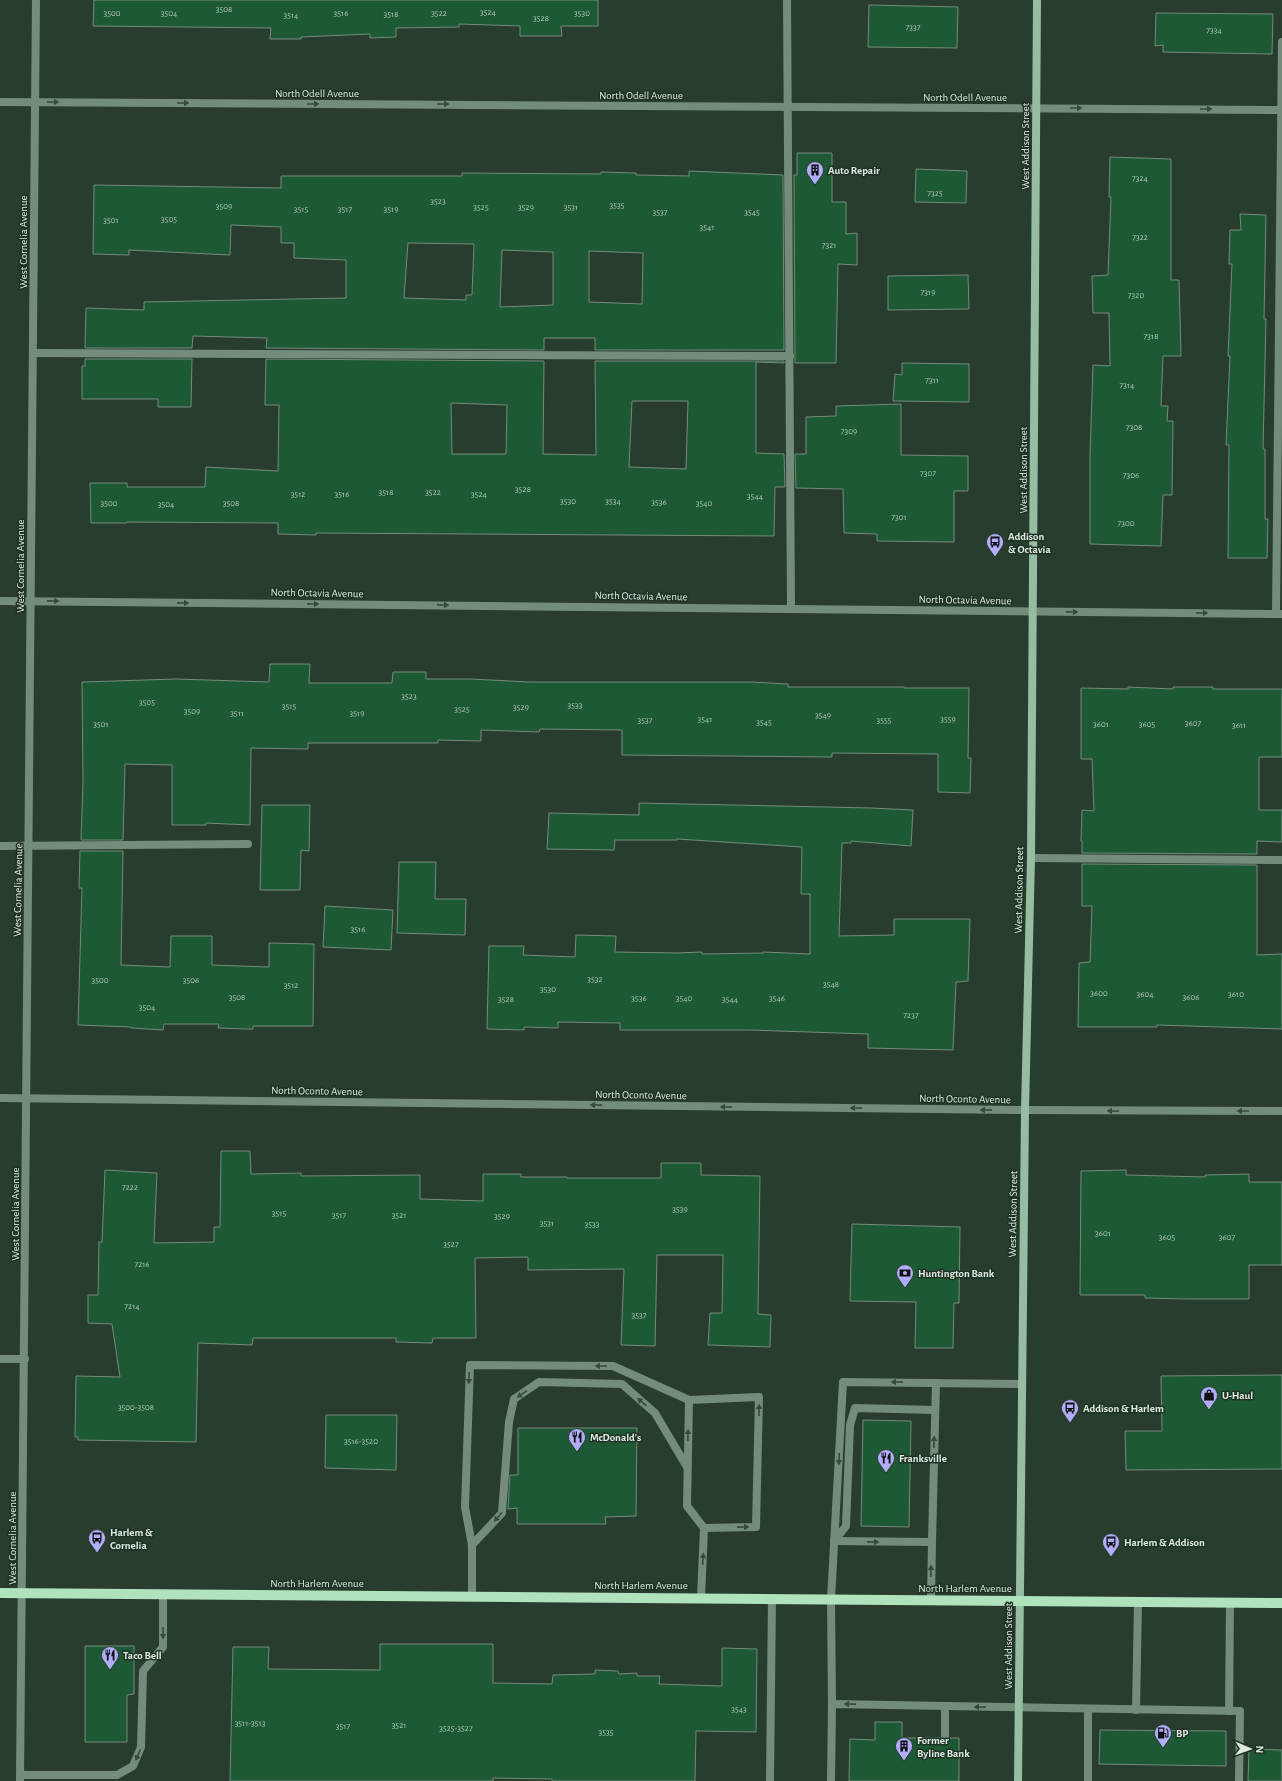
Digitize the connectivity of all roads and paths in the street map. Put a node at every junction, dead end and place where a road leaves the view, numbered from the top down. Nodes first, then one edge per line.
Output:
1 (36, 0) edge
2 (787, 0) edge
3 (1037, 0) edge
4 (1282, 42) edge
5 (0, 102) edge
6 (35, 102) junction
7 (788, 107) junction
8 (1037, 108) junction
9 (1282, 110) edge
10 (33, 353) junction
11 (790, 356) junction
12 (1280, 361) edge
13 (0, 601) edge
14 (31, 601) junction
15 (791, 609) junction
16 (1033, 611) junction
17 (1279, 614) edge
18 (248, 844) dead end
19 (0, 846) edge
20 (29, 846) junction
21 (1031, 858) junction
22 (1282, 860) edge
23 (0, 1098) edge
24 (27, 1098) junction
25 (1025, 1110) junction
26 (1282, 1111) edge
27 (0, 1359) edge
28 (25, 1359) junction
29 (936, 1383) junction
30 (1022, 1384) junction
31 (689, 1400) junction
32 (935, 1410) junction
33 (688, 1467) junction
34 (704, 1528) junction
35 (834, 1541) junction
36 (932, 1542) junction
37 (472, 1545) junction
38 (0, 1593) edge
39 (22, 1593) junction
40 (163, 1594) junction
41 (472, 1596) junction
42 (701, 1598) junction
43 (772, 1598) junction
44 (831, 1599) junction
45 (931, 1600) junction
46 (1019, 1600) junction
47 (1138, 1602) junction
48 (1230, 1602) junction
49 (1282, 1603) edge
50 (832, 1704) junction
51 (945, 1707) junction
52 (1019, 1708) junction
53 (1088, 1709) junction
54 (1136, 1710) junction
55 (1229, 1711) junction
56 (945, 1738) dead end
57 (20, 1778) edge
58 (770, 1781) edge
59 (831, 1781) edge
60 (1018, 1781) edge
61 (1088, 1781) edge
62 (1239, 1781) edge

1 - 6 street, West Cornelia Avenue
2 - 7 street
3 - 8 street, West Addison Street
4 - 9 street
5 - 6 street, North Odell Avenue
6 -> 7 street, North Odell Avenue
6 - 10 street, West Cornelia Avenue
7 - 8 street, North Odell Avenue
7 - 11 street
8 -> 9 street, North Odell Avenue
8 - 16 street, West Addison Street
9 - 12 street
10 - 11 street
10 - 14 street, West Cornelia Avenue
11 - 15 street
12 - 17 street
13 - 14 street, North Octavia Avenue
14 -> 15 street, North Octavia Avenue
14 - 20 street, West Cornelia Avenue
15 - 16 street, North Octavia Avenue
16 -> 17 street, North Octavia Avenue
16 - 21 street, West Addison Street
18 - 20 street
19 - 20 street
20 - 24 street, West Cornelia Avenue
21 - 22 street
21 - 25 street, West Addison Street
23 - 24 street, North Oconto Avenue
25 -> 24 street, North Oconto Avenue
24 - 28 street, West Cornelia Avenue
26 -> 25 street, North Oconto Avenue
25 - 30 street, West Addison Street
27 - 28 street
28 - 39 street, West Cornelia Avenue
29 - 30 street
29 - 32 street
29 -> 35 street
30 - 46 street, West Addison Street
33 -> 31 street
34 -> 31 street
31 -> 37 street
32 - 35 street
36 -> 32 street
33 - 34 street
33 -> 37 street
42 -> 34 street
35 -> 36 street
35 - 44 street
45 -> 36 street
37 - 41 street
38 - 39 main road, North Harlem Avenue
39 - 40 main road, North Harlem Avenue
39 - 57 street, West Cornelia Avenue
40 - 41 main road, North Harlem Avenue
40 -> 57 street
41 - 42 main road, North Harlem Avenue
42 - 43 main road, North Harlem Avenue
43 - 44 main road, North Harlem Avenue
43 - 58 street
44 - 45 main road, North Harlem Avenue
44 - 50 street
45 - 46 main road, North Harlem Avenue
46 - 47 main road, North Harlem Avenue
46 - 52 street, West Addison Street
47 - 48 main road, North Harlem Avenue
47 - 54 street
48 - 49 main road, North Harlem Avenue
48 - 55 street
51 -> 50 street
50 - 59 street
52 -> 51 street
51 - 56 street
52 - 53 street
52 - 60 street, West Addison Street
53 - 54 street
53 - 61 street
54 - 55 street
55 - 62 street

